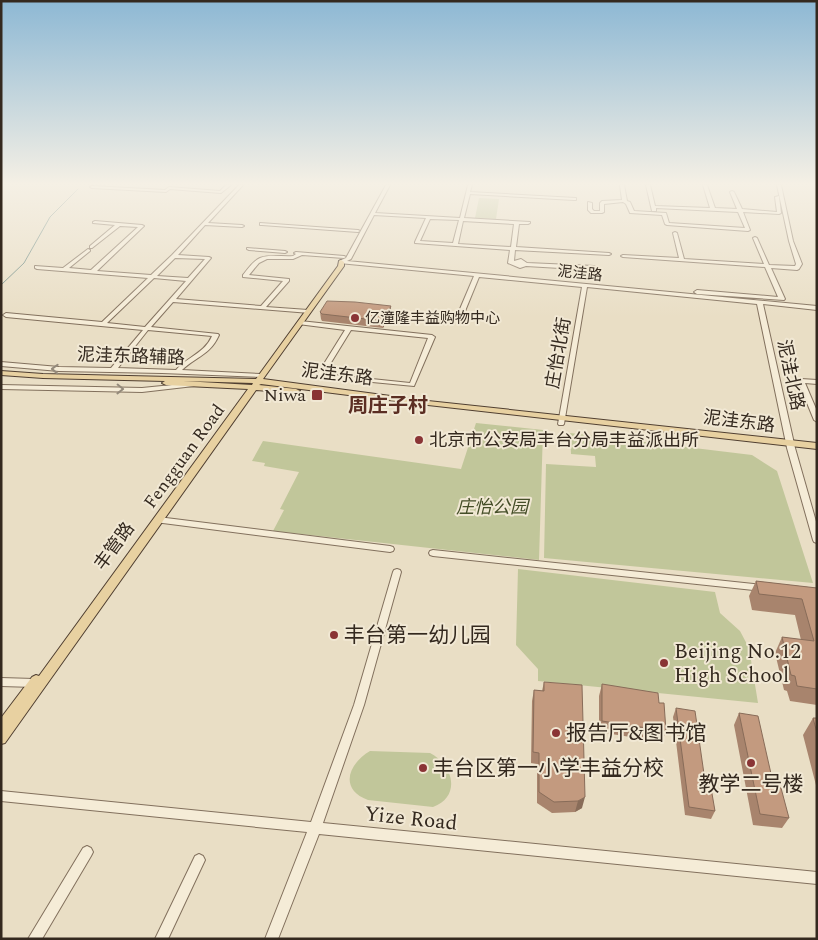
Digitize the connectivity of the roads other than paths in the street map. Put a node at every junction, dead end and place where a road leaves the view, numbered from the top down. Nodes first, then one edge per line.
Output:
1 (113, 229) edge
2 (139, 229) edge
3 (199, 229) edge
4 (314, 229) edge
5 (361, 229) edge
6 (362, 229) edge
7 (423, 229) edge
8 (459, 229) edge
9 (516, 229) edge
10 (733, 229) edge
11 (747, 229) edge
12 (788, 229) edge
13 (359, 233) junction
14 (675, 233) dead end
15 (755, 238) dead end
16 (455, 245) junction
17 (514, 248) junction
18 (249, 249) dead end
19 (300, 254) junction
20 (608, 254) dead end
21 (174, 256) junction
22 (623, 256) dead end
23 (343, 260) junction
24 (682, 261) junction
25 (767, 266) junction
26 (37, 267) dead end
27 (594, 268) dead end
28 (65, 269) junction
29 (93, 271) junction
30 (477, 275) junction
31 (153, 276) junction
32 (190, 280) junction
33 (585, 286) junction
34 (625, 286) dead end
35 (174, 300) junction
36 (760, 303) junction
37 (263, 307) junction
38 (817, 308) edge
39 (306, 311) junction
40 (6, 315) dead end
41 (460, 316) dead end
42 (104, 323) junction
43 (300, 323) junction
44 (147, 328) junction
45 (349, 328) junction
46 (1, 364) edge
47 (113, 370) junction
48 (179, 370) dead end
49 (1, 373) edge
50 (1, 378) edge
51 (255, 381) junction
52 (817, 382) edge
53 (192, 385) junction
54 (1, 387) edge
55 (562, 420) junction
56 (817, 420) edge
57 (791, 446) junction
58 (817, 446) edge
59 (817, 450) edge
60 (158, 520) junction
61 (817, 540) edge
62 (390, 549) dead end
63 (433, 553) dead end
64 (397, 572) dead end
65 (777, 590) edge
66 (1, 682) edge
67 (34, 683) junction
68 (1, 728) edge
69 (1, 739) edge
70 (1, 796) edge
71 (315, 828) junction
72 (87, 852) dead end
73 (199, 860) dead end
74 (817, 878) edge
75 (34, 939) edge
76 (161, 939) edge
77 (270, 939) edge

1 - 28 street
2 - 29 street
3 - 21 street
4 - 13 street
5 - 13 street
6 - 13 street
7 - 16 street
8 - 16 street
9 - 17 street
10 - 11 street
12 - 25 street
13 - 23 street
14 - 24 street
15 - 25 street
16 - 17 street
17 - 20 street
17 - 27 street
18 - 19 street
19 - 23 street, 泥洼路
19 - 37 street
21 - 31 street
21 - 32 street
22 - 24 street
23 - 30 street, 泥洼路
23 - 39 main road, Fengguan Road
24 - 25 street
25 - 34 street
26 - 28 street
28 - 29 street
29 - 31 street
30 - 33 street, 泥洼路
30 - 41 street
31 - 32 street
31 - 42 street
32 - 35 street
33 - 36 street, 泥洼路
33 - 55 street, 庄怡北街
35 - 37 street
35 - 44 street
36 - 38 street, 泥洼路
36 - 57 street, 泥洼北路
37 - 39 street
39 - 43 main road, Fengguan Road
39 - 51 main road, 丰管路
40 - 42 street
42 - 44 street
43 - 45 street
43 - 51 main road, Fengguan Road
44 - 47 street
44 - 48 street
45 - 45 street
47 -> 46 street, 泥洼东路辅路
47 - 51 street, 泥洼东路辅路
49 - 51 main road, 泥洼东路
50 - 53 main road, 泥洼东路
51 - 53 main road, 泥洼东路
51 - 55 main road, 泥洼东路
51 - 60 main road, Fengguan Road
51 - 67 main road, 丰管路
52 - 56 street
54 -> 53 street, 泥洼东路辅路
55 - 57 main road, 泥洼东路
57 - 58 main road, 泥洼东路
57 - 59 main road, 泥洼东路
57 - 61 street, 泥洼北路
60 - 62 street
60 - 69 main road, Fengguan Road
63 - 65 street
64 - 71 street
66 - 67 street
67 - 68 main road, 丰管路
70 - 71 street, Yize Road
71 - 74 street, Yize Road
71 - 77 street
72 - 75 street
73 - 76 street

